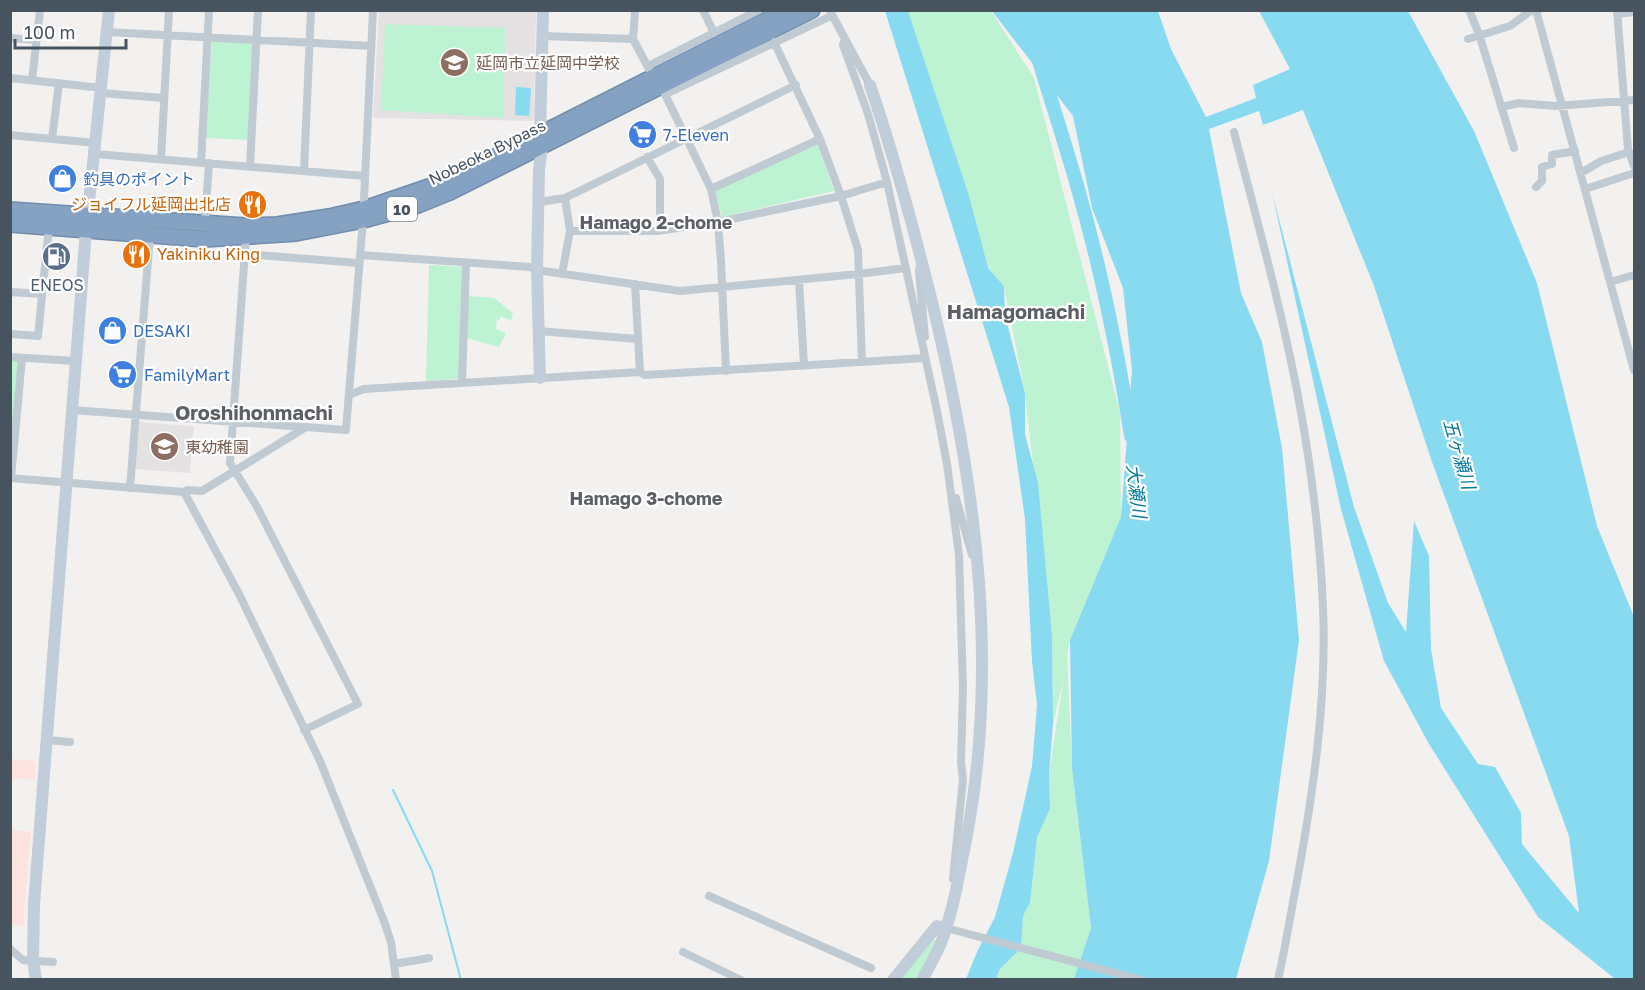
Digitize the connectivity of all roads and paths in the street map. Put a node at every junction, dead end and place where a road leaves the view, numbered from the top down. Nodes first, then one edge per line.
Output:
1 (40, 10) edge
2 (109, 10) edge
3 (169, 10) edge
4 (209, 10) edge
5 (258, 10) edge
6 (311, 10) edge
7 (373, 10) edge
8 (543, 10) edge
9 (635, 10) edge
10 (703, 10) edge
11 (759, 10) edge
12 (786, 10) edge
13 (812, 10) edge
14 (1469, 10) edge
15 (1537, 11) edge
16 (1617, 12) edge
17 (1635, 12) edge
18 (831, 13) edge
19 (106, 32) junction
20 (755, 32) junction
21 (714, 33) junction
22 (1479, 34) junction
23 (168, 36) junction
24 (543, 36) junction
25 (10, 38) edge
26 (208, 38) junction
27 (633, 39) junction
28 (1468, 39) dead end
29 (37, 40) junction
30 (845, 40) junction
31 (256, 41) junction
32 (774, 42) junction
33 (309, 44) junction
34 (371, 46) junction
35 (10, 78) edge
36 (32, 80) junction
37 (657, 81) junction
38 (59, 83) junction
39 (796, 85) junction
40 (870, 85) joint
41 (101, 91) junction
42 (164, 98) junction
43 (1635, 100) edge
44 (1623, 101) junction
45 (1563, 105) junction
46 (1501, 107) junction
47 (1234, 132) dead end
48 (10, 135) edge
49 (686, 138) junction
50 (52, 139) junction
51 (820, 139) junction
52 (541, 140) junction
53 (1514, 148) dead end
54 (95, 149) junction
55 (1575, 152) junction
56 (1629, 152) junction
57 (647, 157) junction
58 (161, 159) junction
59 (205, 163) junction
60 (250, 166) junction
61 (1635, 166) edge
62 (304, 171) junction
63 (1581, 173) junction
64 (1635, 173) edge
65 (364, 176) junction
66 (887, 182) junction
67 (1536, 187) dead end
68 (711, 189) junction
69 (1585, 189) junction
70 (841, 196) junction
71 (565, 198) junction
72 (538, 202) junction
73 (10, 210) edge
74 (364, 214) junction
75 (205, 222) junction
76 (718, 222) junction
77 (87, 223) junction
78 (10, 224) edge
79 (49, 227) junction
80 (570, 231) junction
81 (660, 231) junction
82 (150, 235) junction
83 (246, 236) junction
84 (245, 254) junction
85 (360, 259) junction
86 (922, 262) junction
87 (466, 263) junction
88 (906, 268) junction
89 (537, 270) junction
90 (562, 274) junction
91 (858, 274) junction
92 (1635, 275) edge
93 (799, 280) junction
94 (1610, 282) junction
95 (635, 285) junction
96 (722, 288) junction
97 (10, 292) edge
98 (42, 294) junction
99 (538, 331) junction
100 (10, 334) edge
101 (638, 339) junction
102 (10, 357) edge
103 (22, 358) junction
104 (925, 358) junction
105 (76, 361) junction
106 (862, 362) junction
107 (804, 366) junction
108 (1635, 370) edge
109 (726, 371) junction
110 (640, 372) junction
111 (540, 378) junction
112 (462, 384) junction
113 (349, 395) junction
114 (72, 410) junction
115 (136, 415) junction
116 (233, 421) junction
117 (306, 427) junction
118 (234, 471) junction
119 (11, 478) edge
120 (66, 483) junction
121 (949, 484) junction
122 (130, 488) junction
123 (184, 492) junction
124 (977, 562) junction
125 (304, 730) junction
126 (47, 740) junction
127 (70, 742) dead end
128 (710, 896) dead end
129 (955, 897) junction
130 (950, 929) junction
131 (10, 949) edge
132 (683, 952) dead end
133 (429, 958) dead end
134 (33, 960) junction
135 (53, 962) dead end
136 (394, 964) junction
137 (871, 968) dead end
138 (36, 980) edge
139 (396, 980) edge
140 (741, 980) edge
141 (893, 980) edge
142 (922, 980) edge
143 (1142, 980) edge
144 (1278, 980) edge

1 - 29 street
2 - 19 street
3 - 23 street
4 - 26 street
5 - 31 street
6 - 33 street
7 - 34 street
8 - 24 street
9 - 27 street
10 - 21 street
11 - 21 street
12 - 20 highway, Nobeoka Bypass / 10
13 - 20 highway, Nobeoka Bypass / 10
14 - 22 street
15 - 22 street
15 - 45 street
16 - 17 street
16 - 44 street
18 - 30 street
18 - 32 street
19 - 23 street
19 - 41 street
20 - 37 highway, Nobeoka Bypass / 10
21 - 37 street
22 - 28 street
22 - 46 street
23 - 26 street
23 - 42 street
24 - 27 street
24 - 52 street
25 - 29 street
26 - 31 street
26 - 59 street
27 - 37 street
29 - 36 street
30 - 40 street
30 - 66 street
31 - 33 street
31 - 60 street
32 - 37 street
32 - 39 street
33 - 34 street
33 - 62 street
34 - 65 street
35 - 36 street
36 - 38 street
37 - 49 street
37 - 52 highway, Nobeoka Bypass / 10
38 - 41 street
38 - 50 street
39 - 49 street
39 - 51 street
40 - 86 street
41 - 42 street
41 - 54 street
42 - 58 street
43 - 44 street
44 - 45 street
44 - 56 street
45 - 46 street
45 - 55 street
46 - 53 street
47 - 144 street
48 - 50 street
49 - 57 street
49 - 68 street
50 - 54 street
51 - 68 street
51 - 70 street
52 - 72 street
52 - 74 highway, Nobeoka Bypass / 10
54 - 58 street
54 - 77 street
55 - 63 street
55 - 67 street
56 - 61 street
56 - 63 street
57 - 71 street
57 - 81 street
58 - 59 street
59 - 60 street
59 - 75 street
60 - 62 street
62 - 65 street
63 - 69 street
64 - 69 street
65 - 74 street
66 - 70 street
66 - 88 street
68 - 76 street
69 - 94 street
70 - 76 street
70 - 91 street
71 - 72 street
71 - 80 street
72 - 89 street
73 - 77 highway, Nobeoka Bypass / 10
74 - 75 highway, Nobeoka Bypass / 10
74 - 83 highway, Nobeoka Bypass / 10
74 - 85 street
75 - 77 highway, Nobeoka Bypass / 10
76 - 81 street
76 - 96 street
77 - 79 highway, Nobeoka Bypass / 10
77 - 82 highway, Nobeoka Bypass / 10
77 - 105 street
78 - 79 highway, Nobeoka Bypass / 10
79 - 98 street
80 - 81 street
80 - 90 street
82 - 83 highway, Nobeoka Bypass / 10
82 - 115 street
83 - 84 street
84 - 85 street
84 - 116 street
85 - 87 street
85 - 113 street
86 - 104 street
86 - 124 street
87 - 89 street
87 - 112 street
88 - 91 street
88 - 104 street
89 - 90 street
89 - 99 street
90 - 95 street
91 - 93 street
91 - 106 street
92 - 94 street
93 - 96 street
93 - 107 street
94 - 108 street
95 - 96 street
95 - 101 street
96 - 109 street
97 - 98 street
98 - 100 street
99 - 101 street
99 - 111 street
101 - 110 street
102 - 103 street
103 - 105 street
103 - 119 street
104 - 106 street
104 - 121 street
105 - 114 street
106 - 107 street
107 - 109 street
109 - 110 street
110 - 111 street
111 - 112 street
112 - 113 street
113 - 117 street
114 - 115 street
114 - 120 street
115 - 116 street
115 - 122 street
116 - 117 street
116 - 118 street
117 - 118 street
118 - 123 street
118 - 125 street
119 - 120 street
120 - 122 street
120 - 126 street
121 - 124 street
121 - 129 street
122 - 123 street
123 - 125 street
124 - 129 street
125 - 136 street
126 - 127 street
126 - 134 street
128 - 137 street
129 - 130 street
130 - 141 street
130 - 142 street
130 - 143 street
131 - 134 street
132 - 140 street
133 - 136 street
134 - 135 street
134 - 138 street
136 - 139 street

